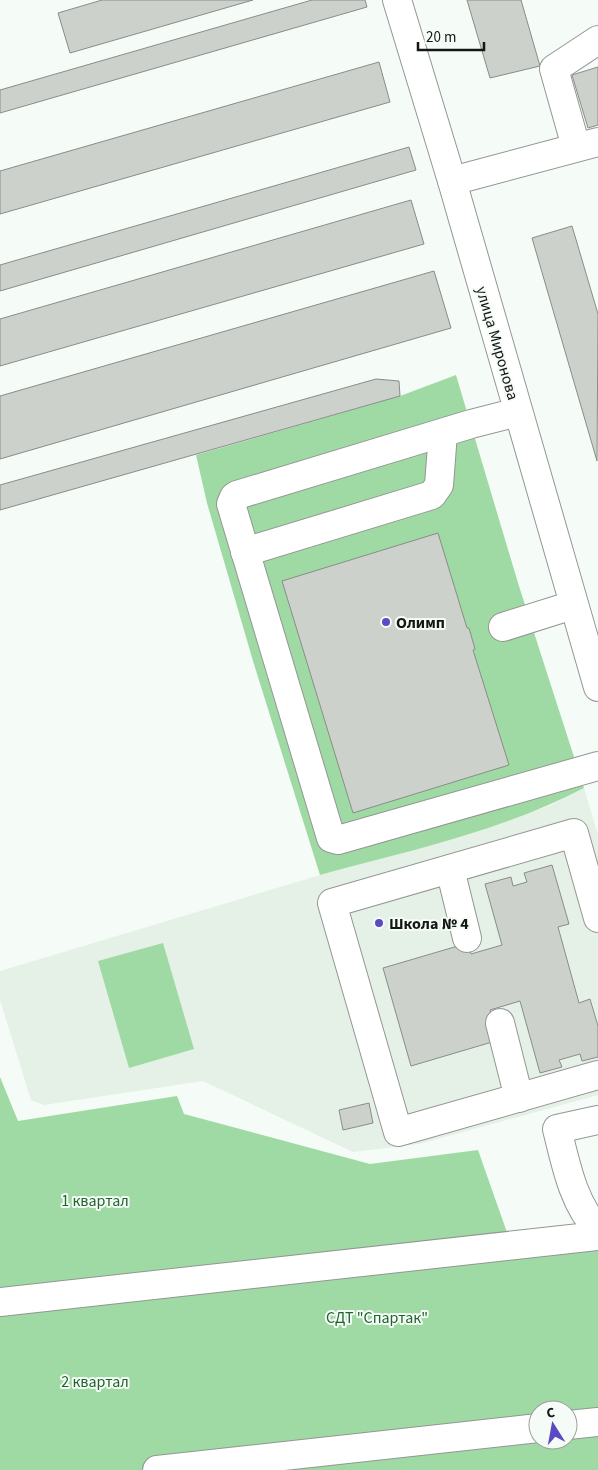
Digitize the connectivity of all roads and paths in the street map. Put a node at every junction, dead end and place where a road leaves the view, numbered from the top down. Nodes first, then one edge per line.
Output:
1 (397, 0) edge
2 (598, 40) edge
3 (587, 144) edge
4 (452, 181) junction
5 (518, 412) junction
6 (443, 433) junction
7 (245, 552) junction
8 (573, 605) junction
9 (503, 627) dead end
10 (598, 687) edge
11 (598, 766) edge
12 (450, 869) junction
13 (598, 918) edge
14 (467, 938) dead end
15 (500, 1023) dead end
16 (598, 1075) edge
17 (518, 1098) junction
18 (598, 1120) edge
19 (598, 1230) edge
20 (598, 1236) edge
21 (0, 1302) edge
22 (598, 1422) edge
23 (578, 1424) edge
24 (528, 1429) edge
25 (157, 1470) edge

1 - 4 street, улица Миронова
2 - 3 street
3 - 4 street
4 - 5 street, улица Миронова
5 - 6 street
5 - 8 street, улица Миронова
6 - 7 street
6 - 7 street
7 - 11 street
8 - 9 street
8 - 10 street, улица Миронова
12 - 13 street
12 - 14 street
12 - 17 street
15 - 17 street
16 - 17 street
18 - 19 street
20 - 21 street
22 - 23 street
24 - 25 street

